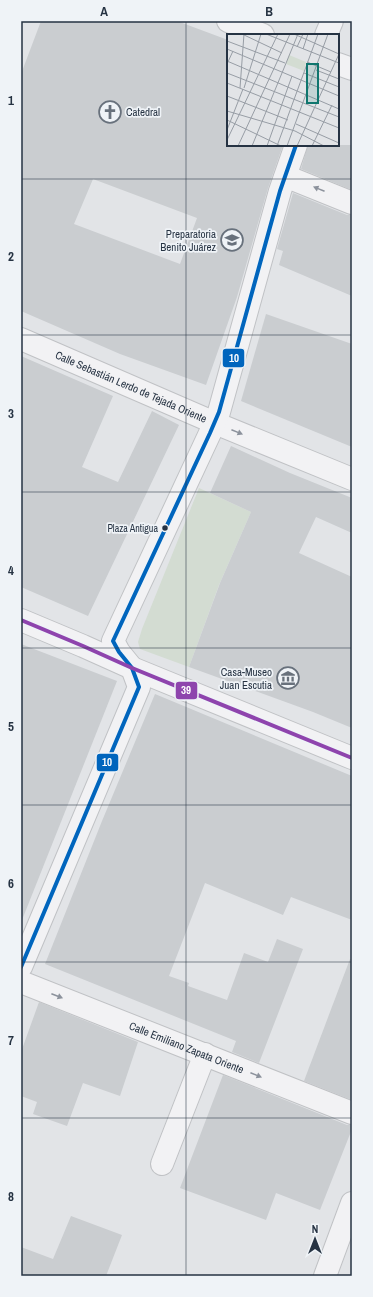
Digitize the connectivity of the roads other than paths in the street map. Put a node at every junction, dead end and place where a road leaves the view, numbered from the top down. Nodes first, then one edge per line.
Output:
1 (228, 21) edge
2 (332, 21) edge
3 (261, 34) edge
4 (326, 34) edge
5 (339, 64) edge
6 (352, 70) edge
7 (296, 146) edge
8 (285, 178) junction
9 (352, 203) edge
10 (21, 339) edge
11 (214, 423) junction
12 (352, 479) edge
13 (21, 620) edge
14 (132, 668) junction
15 (352, 758) edge
16 (21, 967) edge
17 (21, 982) edge
18 (205, 1054) junction
19 (352, 1113) edge
20 (162, 1164) dead end
21 (352, 1203) edge
22 (325, 1276) edge

1 - 3 street
2 - 4 street
5 - 6 street
7 - 8 street
9 -> 8 street
8 - 11 street
10 - 11 street, Calle Sebastián Lerdo de Tejada Oriente
11 -> 12 street, Calle Sebastián Lerdo de Tejada Oriente
11 - 14 street
13 - 14 street
14 - 15 street
14 - 16 street
17 -> 18 street, Calle Emiliano Zapata Oriente
18 -> 19 street, Calle Emiliano Zapata Oriente
18 - 20 street
21 - 22 street

